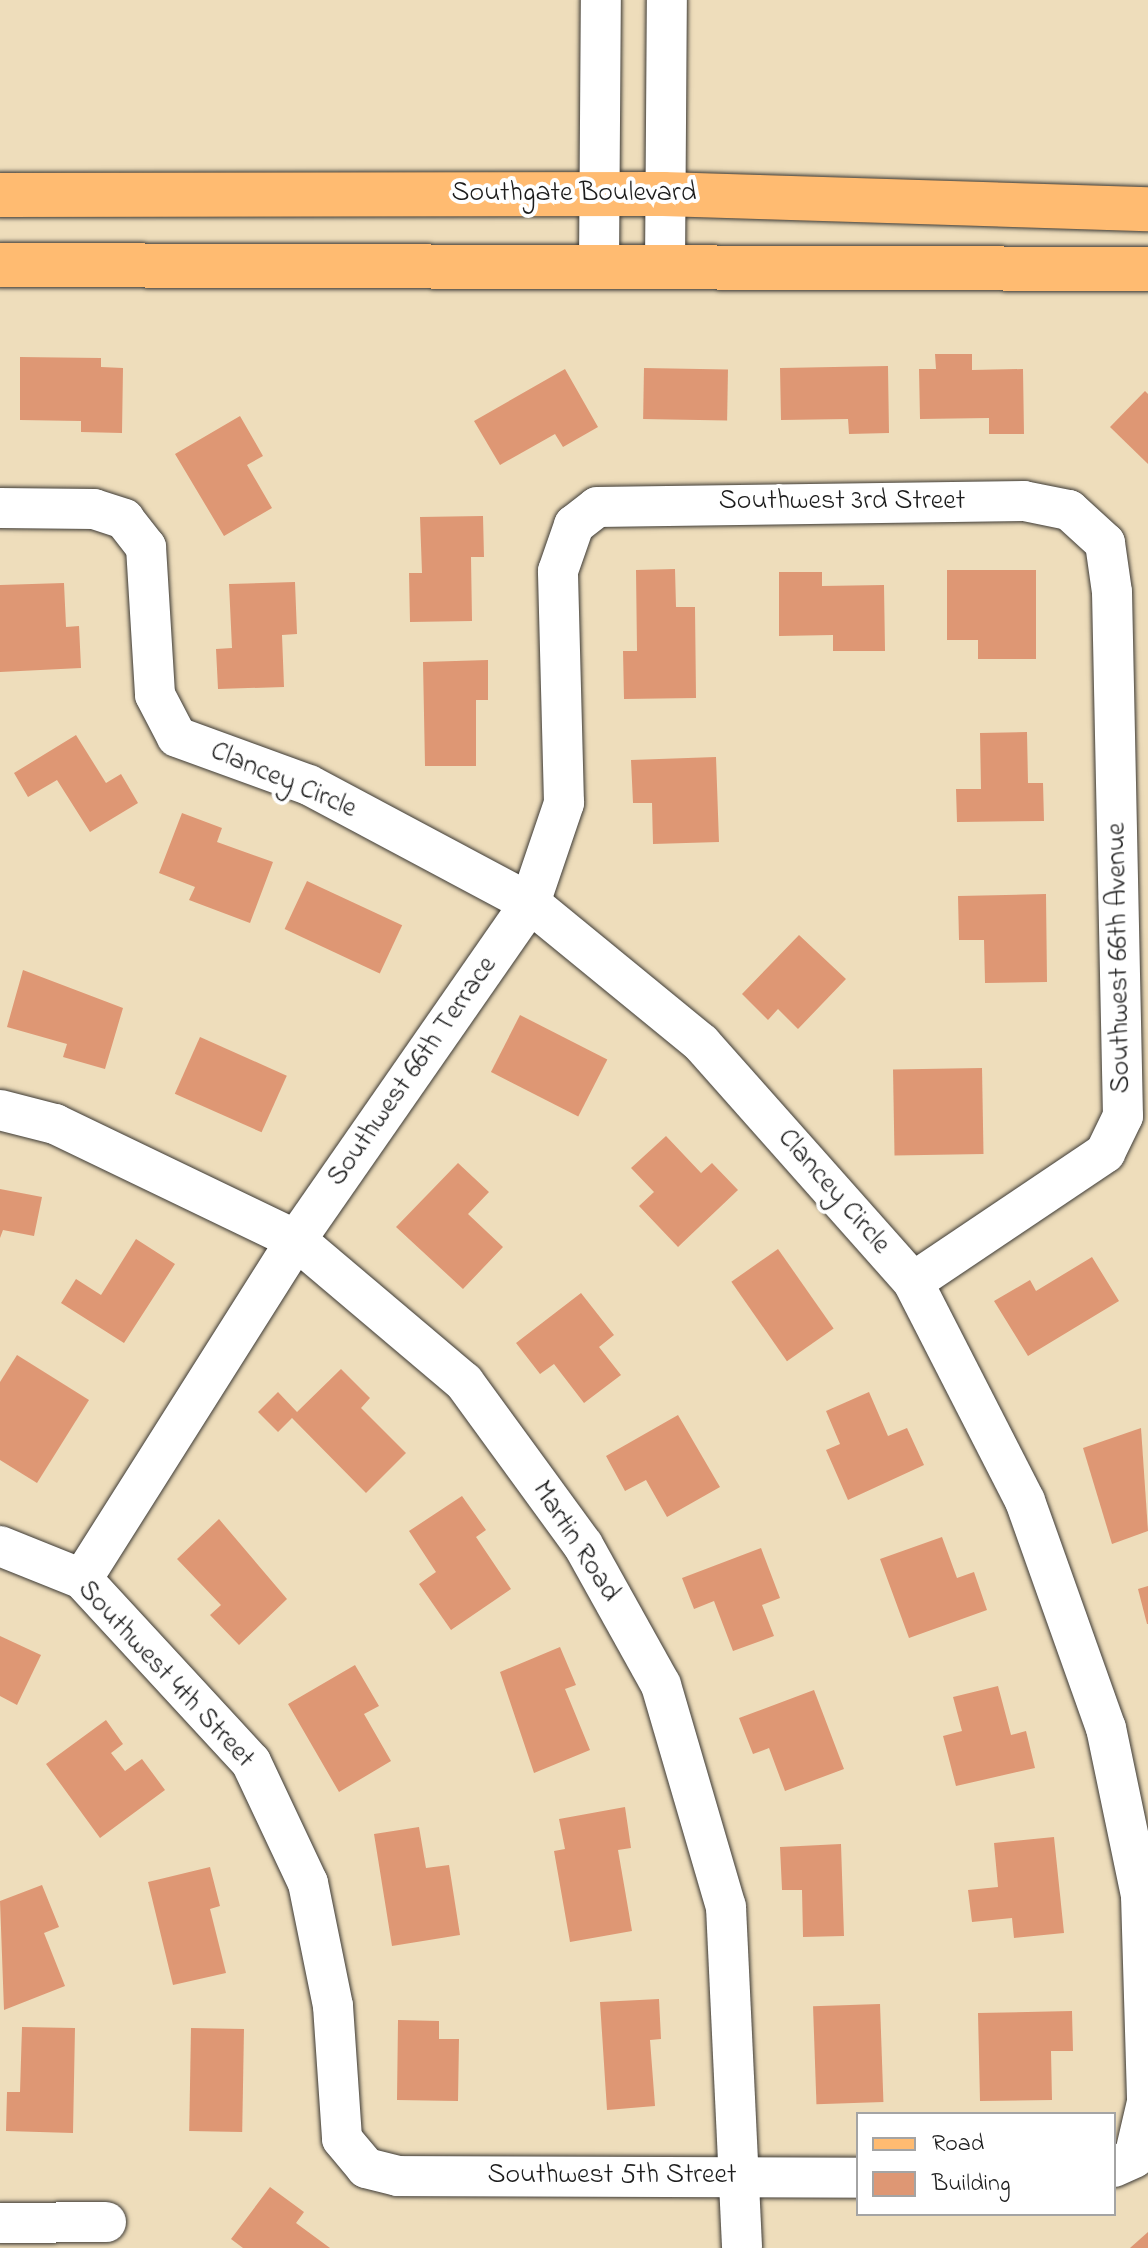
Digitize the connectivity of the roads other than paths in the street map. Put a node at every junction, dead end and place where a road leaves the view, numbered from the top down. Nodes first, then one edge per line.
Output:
1 (601, 0) edge
2 (667, 0) edge
3 (596, 194) junction
4 (663, 194) junction
5 (0, 195) edge
6 (1148, 209) edge
7 (0, 265) edge
8 (599, 265) junction
9 (665, 266) junction
10 (1148, 269) edge
11 (0, 508) edge
12 (583, 515) joint
13 (1095, 531) joint
14 (530, 903) junction
15 (0, 1110) edge
16 (296, 1240) junction
17 (913, 1282) junction
18 (0, 1546) edge
19 (82, 1579) junction
20 (1124, 2163) edge
21 (366, 2168) joint
22 (742, 2177) junction
23 (856, 2178) edge
24 (106, 2222) dead end
25 (0, 2223) edge
26 (742, 2248) edge

1 - 3 street
2 - 4 street
3 - 4 main road, Southgate Boulevard
3 - 5 main road, Southgate Boulevard
3 - 8 street
4 - 6 main road, Southgate Boulevard
4 - 9 street
7 - 8 main road
8 - 9 main road
9 - 10 main road
11 - 14 street, Clancey Circle
12 - 13 street, Southwest 3rd Street
12 - 14 street, Southwest 66th Terrace
13 - 17 street, Southwest 66th Avenue
14 - 16 street, Southwest 66th Terrace
14 - 17 street, Clancey Circle
15 - 16 street, Martin Road
16 - 19 street, Southwest 66th Terrace
16 - 22 street, Martin Road
17 - 20 street, Clancey Circle
18 - 19 street, Southwest 4th Street
19 - 21 street, Southwest 4th Street
21 - 22 street, Southwest 5th Street
22 - 23 street, Southwest 5th Street
22 - 26 street, Martin Road
24 - 25 street

